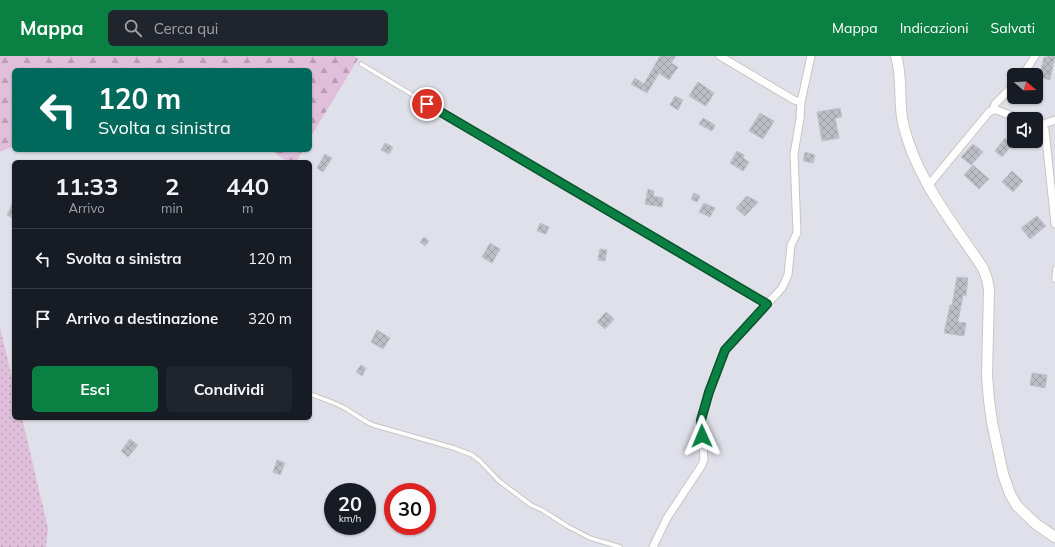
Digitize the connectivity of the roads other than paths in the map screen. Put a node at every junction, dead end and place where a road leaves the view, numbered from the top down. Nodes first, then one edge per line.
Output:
1 (720, 56) edge
2 (811, 56) edge
3 (896, 56) edge
4 (1035, 56) edge
5 (361, 64) dead end
6 (1027, 68) edge
7 (1007, 92) edge
8 (801, 102) junction
9 (993, 110) junction
10 (1007, 115) edge
11 (1055, 120) edge
12 (1043, 124) edge
13 (1043, 128) edge
14 (928, 186) junction
15 (1055, 224) edge
16 (1055, 269) edge
17 (1054, 280) dead end
18 (767, 304) junction
19 (312, 395) edge
20 (1055, 537) edge
21 (620, 547) edge
22 (653, 547) edge

1 - 8 street
2 - 8 street
3 - 14 street
4 - 6 street
5 - 18 lane
7 - 9 street
8 - 18 street
9 - 10 street
9 - 14 street
11 - 12 street
13 - 15 street
14 - 20 street
16 - 17 lane
18 - 22 street
19 - 21 lane

